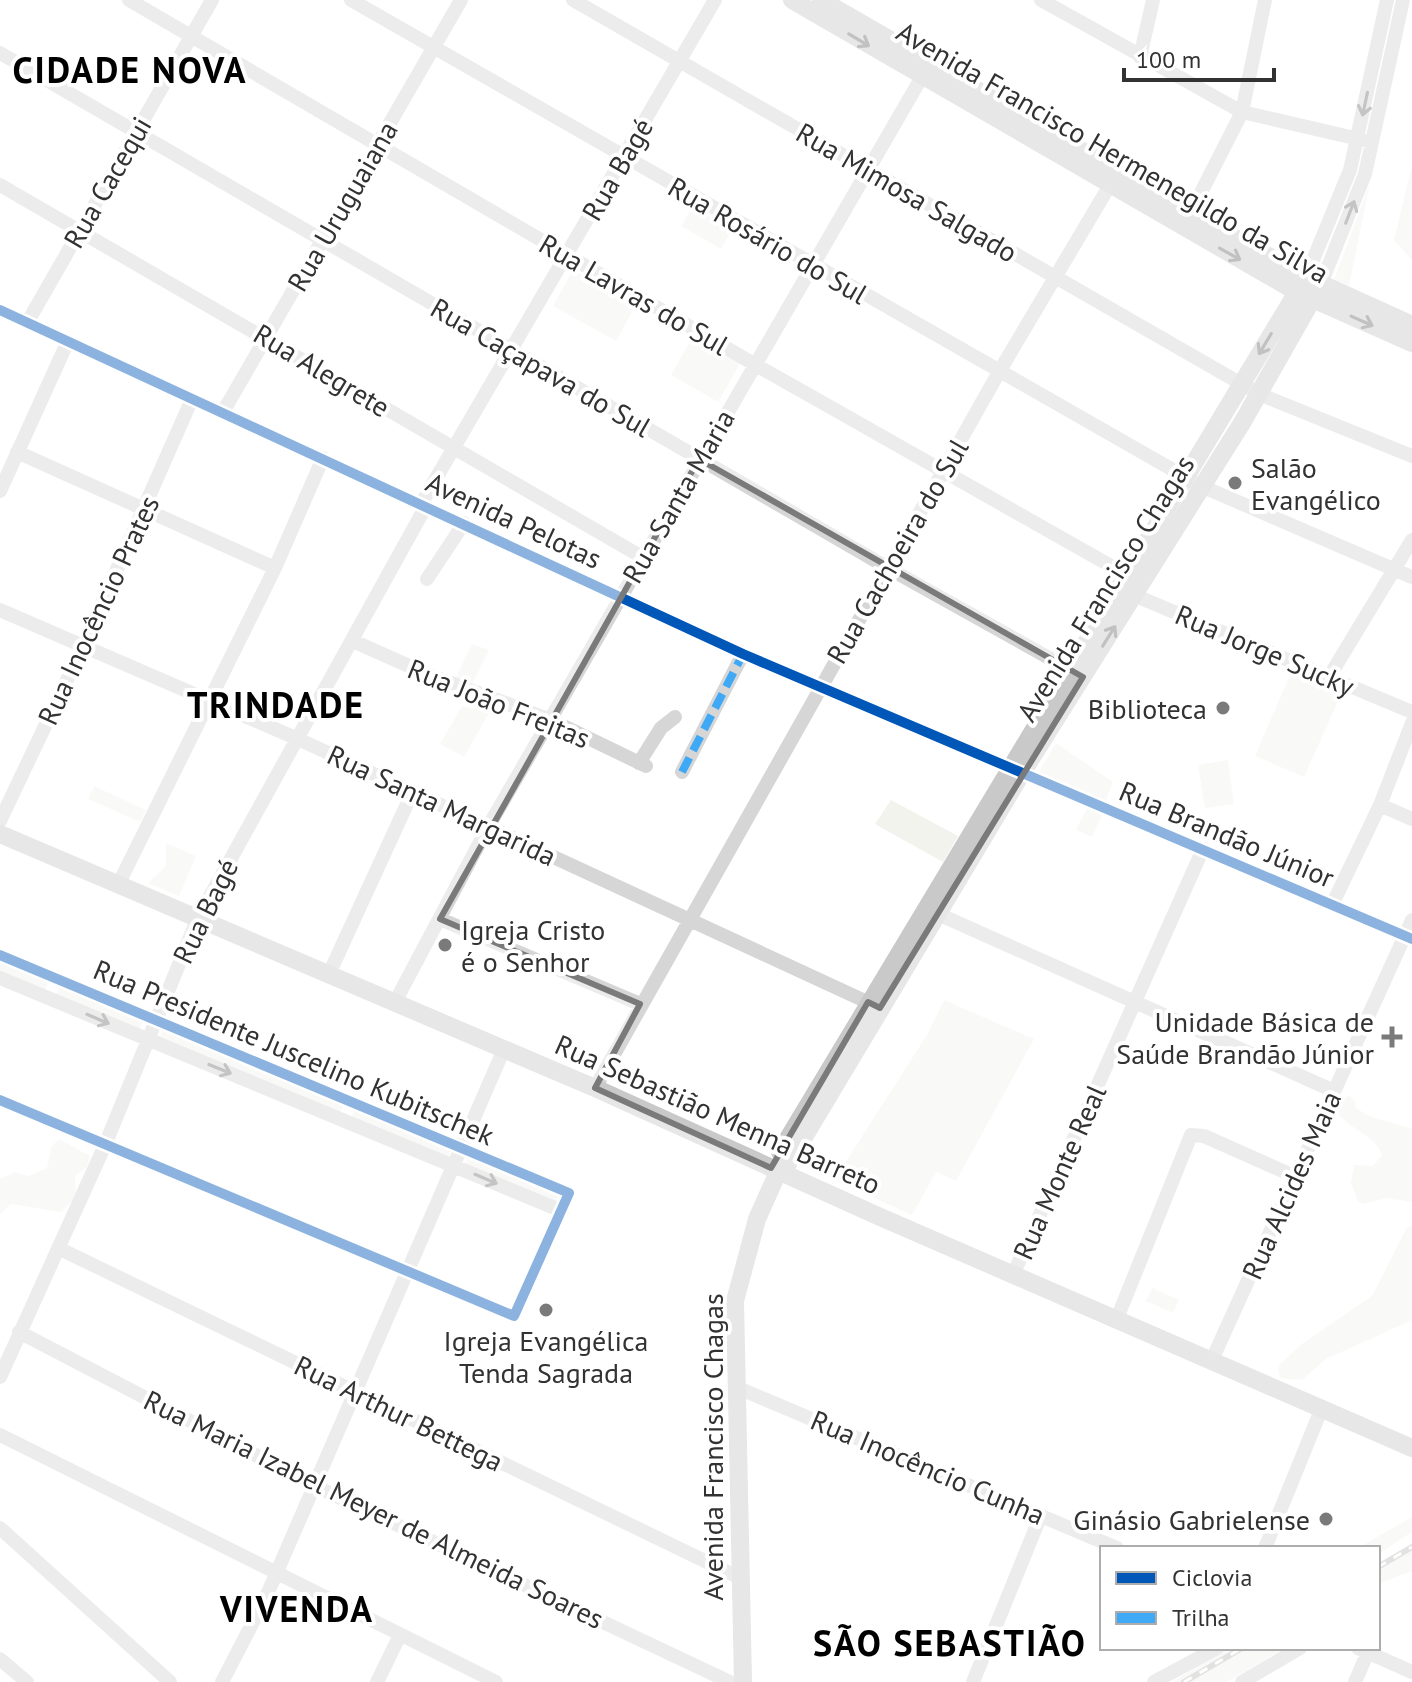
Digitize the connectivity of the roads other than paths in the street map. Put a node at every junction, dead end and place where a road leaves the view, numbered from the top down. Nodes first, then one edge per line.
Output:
1 (129, 0) edge
2 (212, 0) edge
3 (351, 0) edge
4 (461, 0) edge
5 (573, 0) edge
6 (715, 0) edge
7 (792, 0) edge
8 (821, 0) edge
9 (1041, 0) edge
10 (1153, 0) edge
11 (1265, 0) edge
12 (1387, 0) edge
13 (1403, 0) edge
14 (191, 36) junction
15 (433, 49) junction
16 (0, 53) edge
17 (1140, 57) junction
18 (681, 61) junction
19 (926, 70) junction
20 (1242, 112) junction
21 (135, 134) junction
22 (1365, 140) junction
23 (376, 145) junction
24 (623, 156) junction
25 (867, 169) junction
26 (1114, 178) junction
27 (0, 185) edge
28 (1186, 220) junction
29 (79, 229) junction
30 (322, 243) junction
31 (567, 254) junction
32 (811, 266) junction
33 (1055, 277) junction
34 (1309, 288) junction
35 (0, 310) edge
36 (27, 323) junction
37 (1412, 325) edge
38 (266, 336) junction
39 (68, 341) junction
40 (1412, 343) edge
41 (512, 349) junction
42 (754, 364) junction
43 (999, 372) junction
44 (1241, 384) junction
45 (1259, 394) junction
46 (192, 399) junction
47 (223, 412) junction
48 (454, 448) junction
49 (17, 452) junction
50 (1412, 456) edge
51 (323, 458) junction
52 (699, 459) junction
53 (943, 472) junction
54 (1194, 482) junction
55 (0, 491) edge
56 (424, 505) junction
57 (145, 508) junction
58 (464, 523) junction
59 (1412, 540) edge
60 (642, 557) junction
61 (275, 568) junction
62 (888, 568) junction
63 (1394, 570) junction
64 (1412, 577) edge
65 (427, 579) dead end
66 (1131, 584) junction
67 (621, 595) junction
68 (0, 610) edge
69 (353, 641) junction
70 (83, 646) junction
71 (743, 654) junction
72 (1076, 673) junction
73 (1329, 677) junction
74 (819, 687) junction
75 (210, 701) junction
76 (1412, 712) edge
77 (675, 717) dead end
78 (551, 720) junction
79 (1412, 723) edge
80 (298, 739) junction
81 (1016, 770) junction
82 (682, 772) dead end
83 (413, 791) junction
84 (1380, 805) junction
85 (1412, 819) edge
86 (0, 821) edge
87 (488, 827) junction
88 (0, 834) edge
89 (1203, 849) junction
90 (118, 885) junction
91 (1332, 905) junction
92 (931, 911) junction
93 (198, 918) junction
94 (440, 919) junction
95 (688, 919) junction
96 (1412, 920) edge
97 (1408, 938) edge
98 (0, 955) edge
99 (329, 974) junction
100 (0, 978) edge
101 (56, 979) junction
102 (48, 998) junction
103 (1136, 1001) junction
104 (395, 1002) junction
105 (640, 1004) junction
106 (874, 1005) junction
107 (155, 1021) junction
108 (148, 1040) junction
109 (504, 1049) junction
110 (595, 1088) junction
111 (1334, 1091) junction
112 (0, 1100) edge
113 (351, 1102) junction
114 (344, 1120) junction
115 (105, 1145) junction
116 (460, 1148) junction
117 (453, 1165) junction
118 (777, 1171) junction
119 (1294, 1176) junction
120 (562, 1211) junction
121 (58, 1248) junction
122 (408, 1272) junction
123 (1013, 1275) junction
124 (1116, 1321) junction
125 (19, 1332) junction
126 (1211, 1362) junction
127 (0, 1377) edge
128 (738, 1388) junction
129 (357, 1392) junction
130 (1321, 1410) junction
131 (0, 1435) edge
132 (1412, 1448) edge
133 (315, 1486) junction
134 (1041, 1515) junction
135 (0, 1528) edge
136 (1112, 1546) edge
137 (1266, 1546) edge
138 (276, 1573) junction
139 (740, 1578) junction
140 (400, 1635) junction
141 (1213, 1650) edge
142 (1297, 1650) edge
143 (1363, 1650) edge
144 (0, 1659) edge
145 (1412, 1672) edge
146 (27, 1682) edge
147 (170, 1682) edge
148 (222, 1682) edge
149 (377, 1682) edge
150 (496, 1682) edge
151 (730, 1682) edge
152 (743, 1682) edge
153 (973, 1682) edge
154 (1154, 1682) edge
155 (1242, 1682) edge
156 (1355, 1682) edge

1 - 14 street, Rua Lavras do Sul
2 - 14 street, Rua Cacequi
3 - 15 street, Rua Rosário do Sul
4 - 15 street, Rua Uruguaiana
5 - 18 street, Rua Mimosa Salgado
6 - 18 street, Rua Bagé
7 -> 19 main road, Avenida Francisco Hermenegildo da Silva
8 - 19 main road, Avenida Francisco Hermenegildo da Silva
9 - 17 street
10 - 17 street
11 - 20 street
12 -> 22 street, Avenida Francisco Chagas
13 - 22 street, Avenida Francisco Chagas
14 - 21 street, Rua Cacequi
14 - 23 street, Rua Lavras do Sul
15 - 23 street, Rua Uruguaiana
15 - 24 street, Rua Rosário do Sul
16 - 21 street, Rua Caçapava do Sul
17 - 20 street
18 - 24 street, Rua Bagé
18 - 25 street, Rua Mimosa Salgado
19 - 25 street, Rua Santa Maria
19 - 26 main road, Avenida Francisco Hermenegildo da Silva
20 - 22 street
20 - 28 street
21 - 29 street, Rua Cacequi
21 - 30 street, Rua Caçapava do Sul
22 - 34 street, Avenida Francisco Chagas
23 - 30 street, Rua Uruguaiana
23 - 31 street, Rua Lavras do Sul
24 - 31 street, Rua Bagé
24 - 32 street, Rua Rosário do Sul
25 - 32 street, Rua Santa Maria
25 - 33 street, Rua Mimosa Salgado
26 - 28 main road, Avenida Francisco Hermenegildo da Silva
26 - 33 street, Rua Cachoeira do Sul
27 - 29 street, Rua Alegrete
28 - 34 main road, Avenida Francisco Hermenegildo da Silva
29 - 36 street, Rua Cacequi
29 - 38 street, Rua Alegrete
30 - 38 street, Rua Uruguaiana
30 - 41 street, Rua Caçapava do Sul
31 - 41 street, Rua Bagé
31 - 42 street, Rua Lavras do Sul
32 - 42 street, Rua Santa Maria
32 - 43 street, Rua Rosário do Sul
33 - 43 street, Rua Cachoeira do Sul
33 - 44 street, Rua Mimosa Salgado
34 - 37 main road, Avenida Francisco Hermenegildo da Silva
34 -> 40 main road, Avenida Francisco Hermenegildo da Silva
34 -> 44 main road, Avenida Francisco Chagas
34 - 45 main road, Avenida Francisco Chagas
35 - 36 street, Avenida Pelotas
36 - 39 street, Avenida Pelotas
38 - 47 street, Rua Uruguaiana
38 - 48 street, Rua Alegrete
39 - 46 street, Avenida Pelotas
39 - 49 street
41 - 48 street, Rua Bagé
41 - 52 street, Rua Caçapava do Sul
42 - 52 street, Rua Santa Maria
42 - 53 street, Rua Lavras do Sul
43 - 53 street, Rua Cachoeira do Sul
43 - 54 street, Rua Rosário do Sul
44 - 45 street, Rua Mimosa Salgado
44 - 54 main road, Avenida Francisco Chagas
45 - 50 street, Rua Mimosa Salgado
45 - 54 main road, Avenida Francisco Chagas
46 - 47 street, Avenida Pelotas
46 - 57 street, Rua Inocêncio Prates
47 - 51 street, Avenida Pelotas
48 - 56 street, Rua Bagé
48 - 60 street, Rua Alegrete
49 - 55 street
49 - 57 street
51 - 56 street, Avenida Pelotas
51 - 61 street
52 - 60 street, Rua Santa Maria
52 - 62 street, Rua Caçapava do Sul
53 - 62 street, Rua Cachoeira do Sul
53 - 66 street, Rua Lavras do Sul
54 - 63 street, Rua Rosário do Sul
54 - 66 main road, Avenida Francisco Chagas
56 - 58 street, Avenida Pelotas
56 - 69 street, Rua Bagé
57 - 61 street
57 - 70 street, Rua Inocêncio Prates
58 - 65 street
58 - 67 street, Avenida Pelotas
59 - 63 street
60 - 67 street, Rua Santa Maria
61 - 75 street
62 - 72 street, Rua Caçapava do Sul
62 - 74 street, Rua Cachoeira do Sul
63 - 64 street, Rua Rosário do Sul
63 - 73 street
66 - 72 main road, Avenida Francisco Chagas
66 - 73 street, Rua Jorge Sucky
67 - 71 street, Avenida Pelotas
67 - 78 street, Rua Santa Maria
68 - 70 street, Rua Santa Margarida
69 - 78 street, Rua João Freitas
69 - 80 street, Rua Bagé
70 - 75 street, Rua Santa Margarida
70 - 86 street, Rua Inocêncio Prates
71 - 74 street, Avenida Pelotas
71 - 82 street
72 - 81 main road, Avenida Francisco Chagas
73 - 76 street, Rua Jorge Sucky
74 - 81 street, Avenida Pelotas
74 - 95 street, Rua Cachoeira do Sul
75 - 80 street, Rua Santa Margarida
75 - 90 street
77 - 78 street, Rua João Freitas
78 - 87 street, Rua Santa Maria
79 - 84 street
80 - 83 street, Rua Santa Margarida
80 - 93 street, Rua Bagé
81 - 89 street, Rua Brandão Júnior
81 - 92 main road, Avenida Francisco Chagas
83 - 87 street, Rua Santa Margarida
83 - 99 street
84 - 85 street
84 - 91 street
87 - 94 street, Rua Santa Maria
87 - 95 street, Rua Santa Margarida
88 - 90 main road, Rua Sebastião Menna Barreto
89 - 91 street, Rua Brandão Júnior
89 - 103 street, Rua Monte Real
90 - 93 main road, Rua Sebastião Menna Barreto
91 - 97 street, Rua Brandão Júnior
92 - 103 street
92 - 106 main road, Avenida Francisco Chagas
93 - 99 main road, Rua Sebastião Menna Barreto
93 - 107 street, Rua Bagé
94 - 104 street, Rua Santa Maria
94 - 105 street
95 - 105 street, Rua Cachoeira do Sul
95 - 106 street, Rua Santa Margarida
96 - 97 street, Rua Alcides Maia
97 - 111 street, Rua Alcides Maia
98 - 101 street, Rua Presidente Juscelino Kubitschek
99 - 104 main road, Rua Sebastião Menna Barreto
100 - 102 street, Rua Presidente Juscelino Kubitschek
101 - 102 street
101 - 107 street, Rua Presidente Juscelino Kubitschek
102 -> 108 street, Rua Presidente Juscelino Kubitschek
103 - 111 street
103 - 123 street, Rua Monte Real
104 - 109 main road, Rua Sebastião Menna Barreto
105 - 110 street, Rua Cachoeira do Sul
106 - 118 main road, Avenida Francisco Chagas
107 - 108 street, Rua Bagé
107 - 113 street, Rua Presidente Juscelino Kubitschek
108 -> 114 street, Rua Presidente Juscelino Kubitschek
108 - 115 street, Rua Bagé
109 - 110 main road, Rua Sebastião Menna Barreto
109 - 116 street
110 - 118 main road, Rua Sebastião Menna Barreto
111 - 119 street, Rua Alcides Maia
112 - 115 street
113 - 114 street
113 - 116 street, Rua Presidente Juscelino Kubitschek
114 - 117 street, Rua Presidente Juscelino Kubitschek
115 - 121 street, Rua Bagé
115 - 122 street
116 - 117 street
116 - 120 street, Rua Presidente Juscelino Kubitschek
117 -> 120 street, Rua Presidente Juscelino Kubitschek
117 - 122 street
118 - 123 main road, Rua Sebastião Menna Barreto
118 - 128 main road, Avenida Francisco Chagas
119 - 124 street
119 - 126 street, Rua Alcides Maia
120 - 122 street
121 - 125 street, Rua Bagé
121 - 129 street, Rua Arthur Bettega
122 - 129 street
123 - 124 main road, Rua Sebastião Menna Barreto
124 - 126 main road, Rua Sebastião Menna Barreto
125 - 127 street, Rua Bagé
125 - 133 street, Rua Maria Izabel Meyer de Almeida Soares
126 - 130 main road, Rua Sebastião Menna Barreto
128 - 134 street, Rua Inocêncio Cunha
128 - 139 main road, Avenida Francisco Chagas
129 - 133 street
129 - 139 street, Rua Arthur Bettega
130 - 132 main road, Rua Sebastião Menna Barreto
130 - 137 street
131 - 138 street
133 - 138 street
133 - 151 street, Rua Maria Izabel Meyer de Almeida Soares
134 - 136 street, Rua Inocêncio Cunha
134 - 153 street
135 - 147 street
138 - 140 street
138 - 148 street
139 - 152 main road, Avenida Francisco Chagas
140 - 149 street
140 - 150 street
141 - 154 street
142 - 155 street
143 - 145 street
143 - 156 street
144 - 146 street

